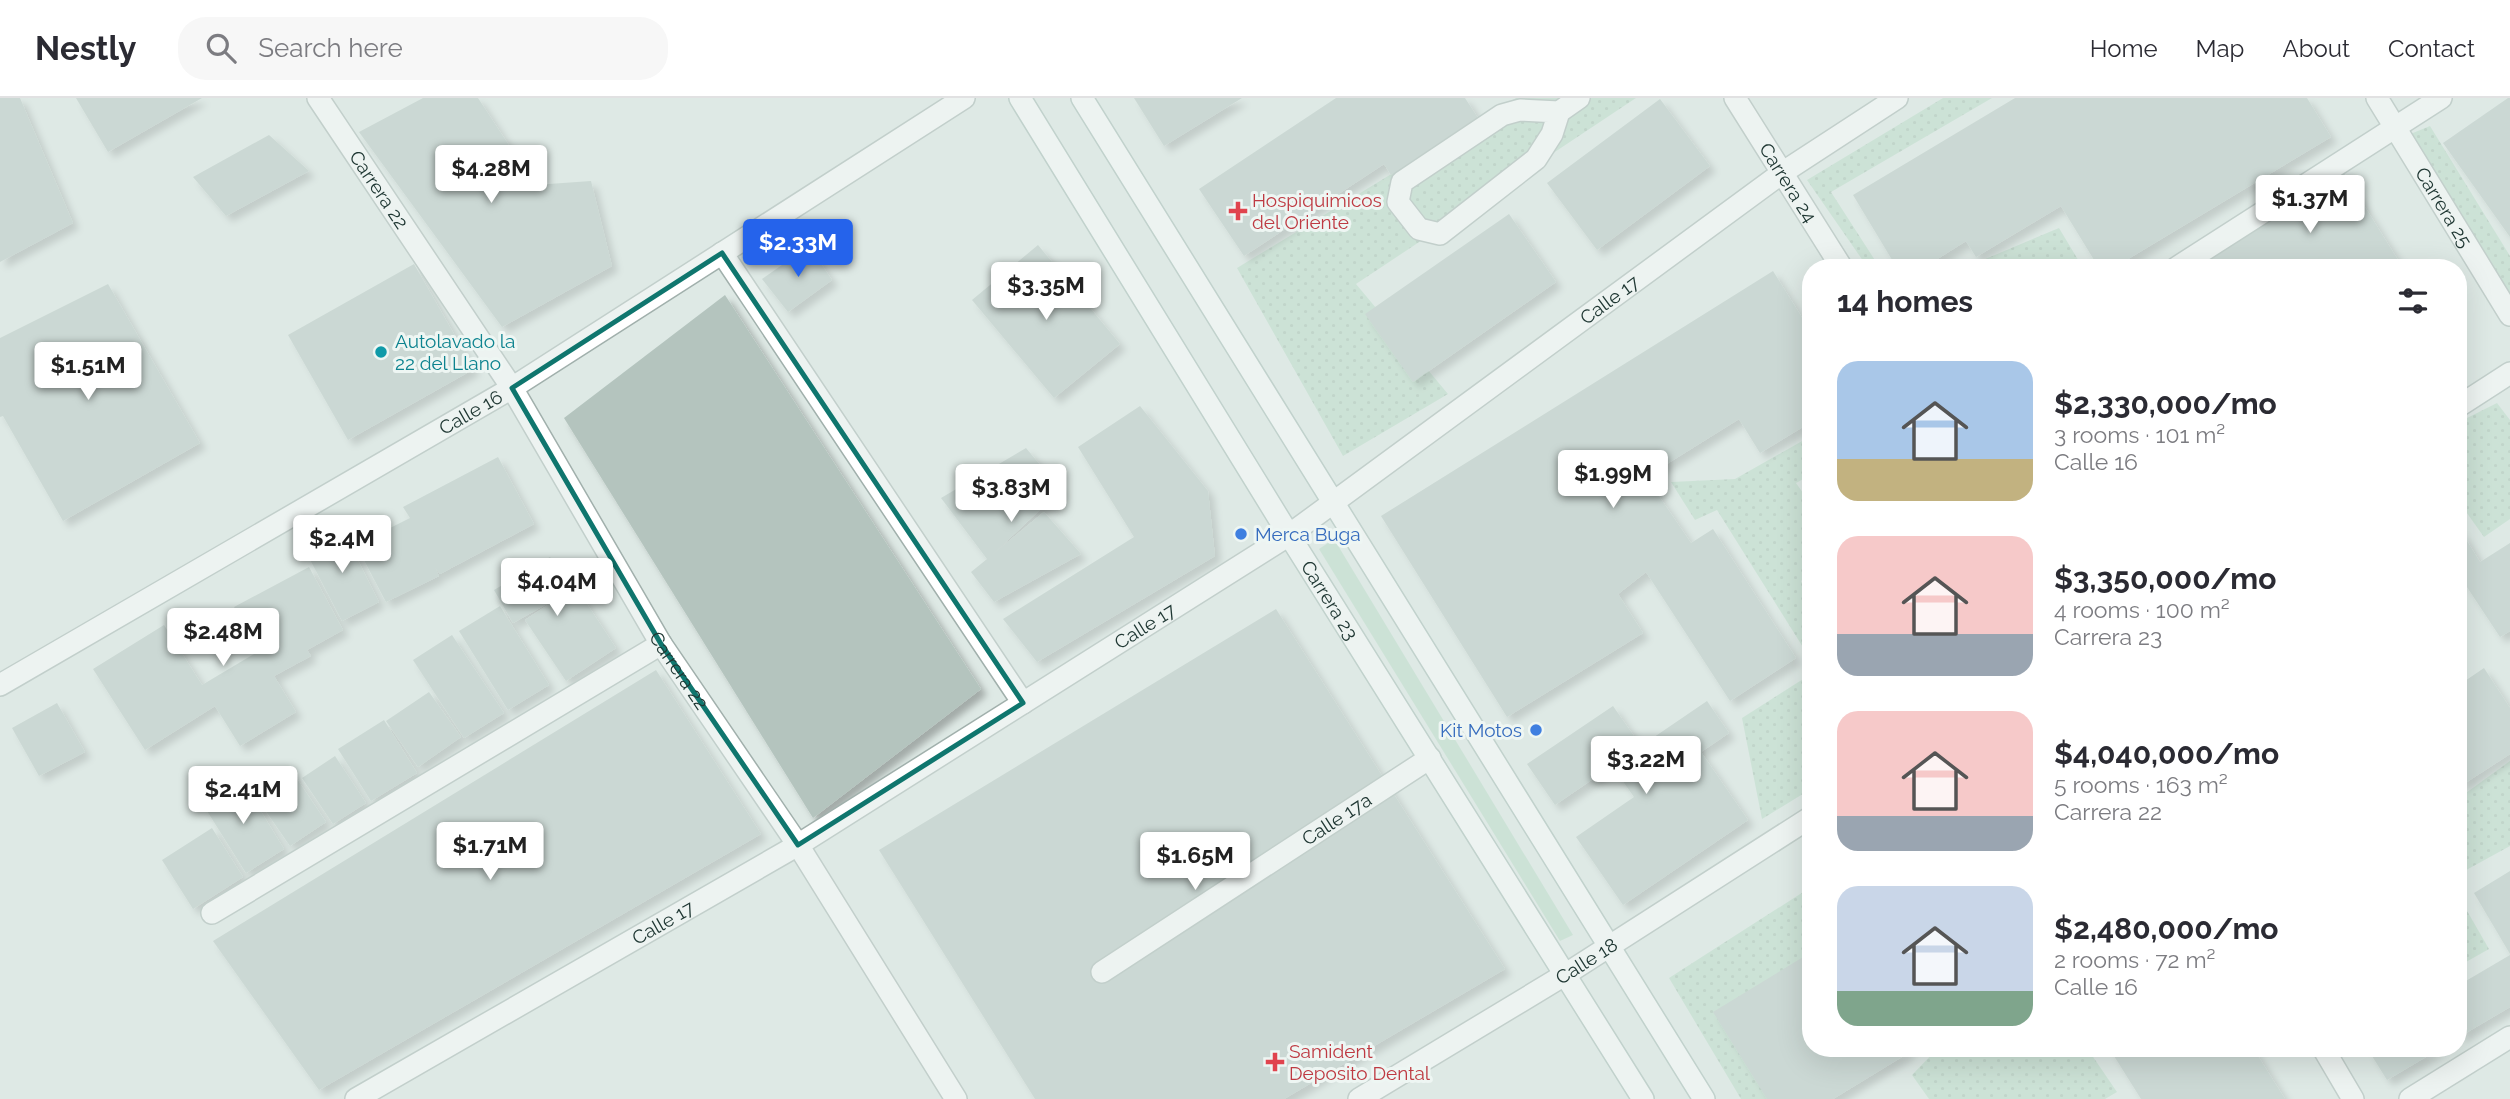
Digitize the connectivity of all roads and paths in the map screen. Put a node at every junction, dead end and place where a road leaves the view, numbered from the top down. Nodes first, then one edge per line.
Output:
1 (318, 98) edge
2 (964, 98) edge
3 (1020, 98) edge
4 (1082, 98) edge
5 (1579, 98) edge
6 (1735, 98) edge
7 (1897, 98) edge
8 (2377, 98) edge
9 (2441, 98) edge
10 (1559, 112) junction
11 (2396, 129) junction
12 (1782, 173) junction
13 (722, 253) junction
14 (1836, 259) edge
15 (2190, 259) edge
16 (2510, 315) edge
17 (2510, 373) edge
18 (512, 388) junction
19 (2467, 400) edge
20 (1333, 505) junction
21 (1289, 535) junction
22 (661, 644) junction
23 (0, 685) edge
24 (1023, 702) junction
25 (1430, 758) junction
26 (1802, 823) edge
27 (797, 845) junction
28 (212, 913) dead end
29 (1611, 946) junction
30 (1102, 972) dead end
31 (1566, 974) junction
32 (2510, 1037) edge
33 (2328, 1057) edge
34 (356, 1099) edge
35 (956, 1099) edge
36 (1359, 1099) edge
37 (1643, 1099) edge
38 (1704, 1099) edge
39 (2353, 1099) edge
40 (2410, 1099) edge

1 - 18 street, Carrera 22
2 - 13 street, Calle 16
3 - 21 street, Carrera 23
4 - 20 street
5 - 10 street
6 - 12 street, Carrera 24
7 - 12 street, Calle 17
8 - 11 street, Carrera 25
9 - 11 street
10 - 10 street
11 - 15 street
11 - 16 street, Carrera 25
12 - 14 street, Carrera 24
12 - 20 street, Calle 17
13 - 18 street, Calle 16
13 - 24 street
17 - 19 street
18 - 22 street, Carrera 22
18 - 23 street, Calle 16
20 - 21 street, Calle 17
20 - 29 street
21 - 24 street, Calle 17
21 - 25 street, Carrera 23
22 - 27 street, Carrera 22
22 - 28 street
24 - 27 street, Calle 17
25 - 30 street, Calle 17a
25 - 31 street, Carrera 23
26 - 29 street, Calle 18
27 - 34 street, Calle 17
27 - 35 street, Carrera 22
29 - 31 street, Calle 18
29 - 38 street
31 - 36 street, Calle 18
31 - 37 street, Carrera 23
32 - 40 street
33 - 39 street

